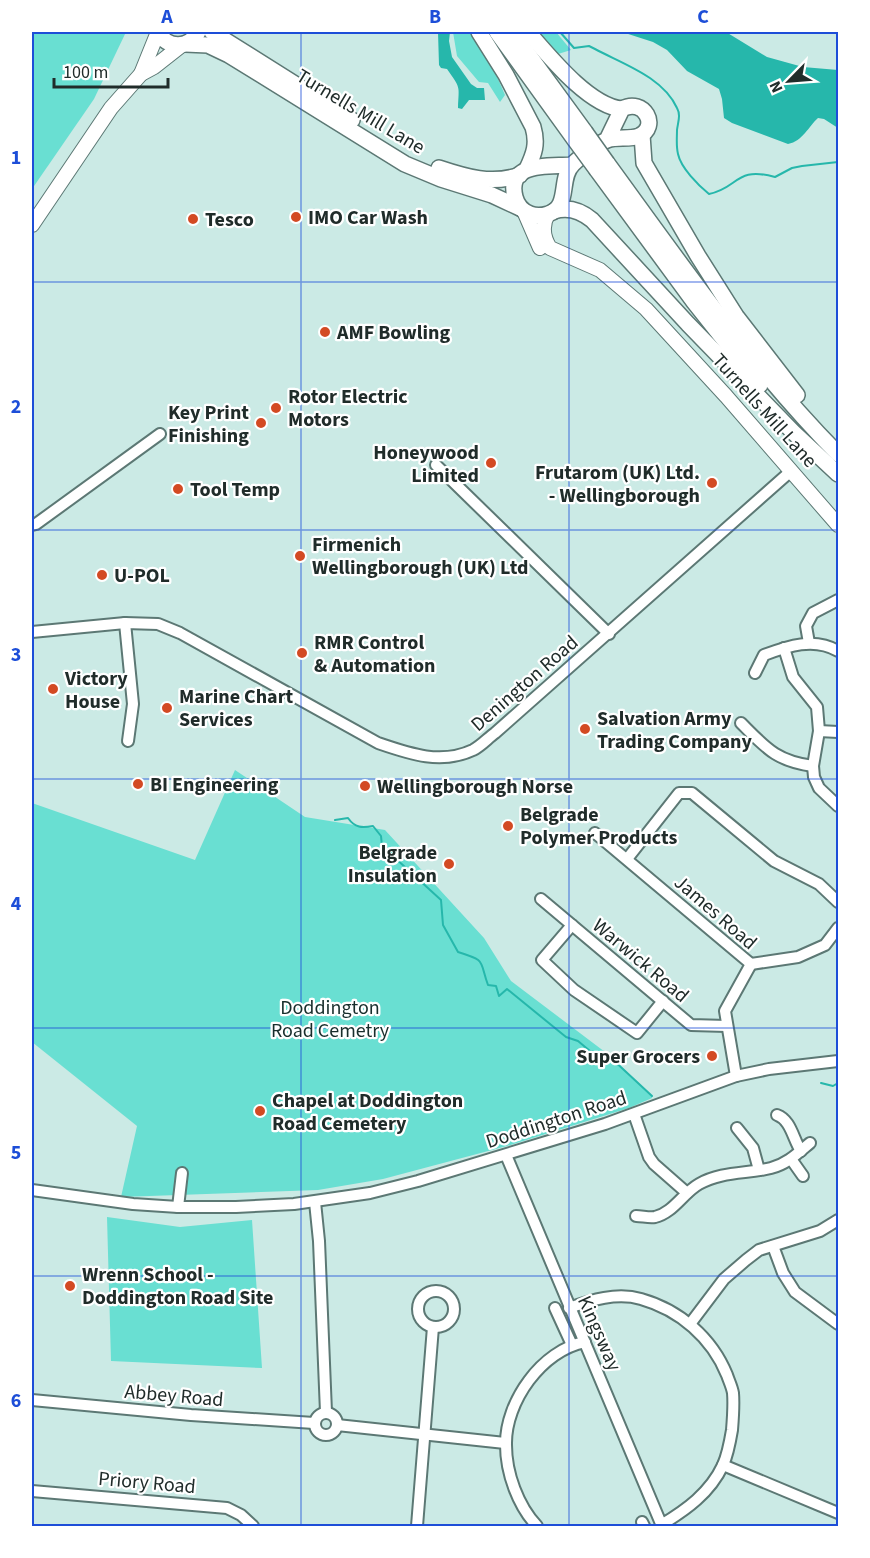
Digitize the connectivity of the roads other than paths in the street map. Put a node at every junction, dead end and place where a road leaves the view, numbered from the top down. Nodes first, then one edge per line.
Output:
1 (158, 32) edge
2 (198, 32) edge
3 (212, 32) edge
4 (479, 32) edge
5 (497, 32) edge
6 (512, 32) edge
7 (528, 32) edge
8 (183, 44) junction
9 (141, 75) junction
10 (622, 109) junction
11 (642, 135) junction
12 (580, 136) junction
13 (607, 140) junction
14 (572, 165) junction
15 (602, 166) junction
16 (548, 167) junction
17 (523, 172) junction
18 (564, 186) junction
19 (522, 209) junction
20 (551, 213) junction
21 (32, 225) edge
22 (605, 277) junction
23 (160, 434) dead end
24 (838, 446) edge
25 (838, 454) edge
26 (436, 465) dead end
27 (791, 471) junction
28 (838, 473) edge
29 (32, 525) edge
30 (838, 525) edge
31 (838, 600) edge
32 (124, 622) junction
33 (32, 632) edge
34 (609, 634) junction
35 (809, 643) junction
36 (784, 648) junction
37 (838, 651) edge
38 (755, 673) dead end
39 (741, 723) dead end
40 (819, 731) junction
41 (838, 732) edge
42 (128, 741) dead end
43 (813, 766) junction
44 (838, 806) edge
45 (595, 833) dead end
46 (627, 859) junction
47 (541, 899) dead end
48 (838, 902) edge
49 (572, 925) junction
50 (838, 928) edge
51 (751, 964) junction
52 (663, 1001) junction
53 (727, 1026) junction
54 (838, 1061) edge
55 (736, 1076) junction
56 (634, 1113) junction
57 (777, 1116) dead end
58 (737, 1128) dead end
59 (506, 1155) junction
60 (791, 1159) junction
61 (759, 1170) junction
62 (182, 1173) dead end
63 (803, 1176) dead end
64 (32, 1190) edge
65 (687, 1192) junction
66 (315, 1202) junction
67 (178, 1207) junction
68 (636, 1216) dead end
69 (838, 1220) edge
70 (773, 1246) junction
71 (555, 1308) dead end
72 (569, 1308) junction
73 (690, 1323) junction
74 (838, 1324) edge
75 (433, 1327) dead end
76 (585, 1342) junction
77 (572, 1345) junction
78 (32, 1400) edge
79 (326, 1412) junction
80 (315, 1423) junction
81 (337, 1425) junction
82 (425, 1435) junction
83 (505, 1443) junction
84 (723, 1465) junction
85 (32, 1491) edge
86 (838, 1513) edge
87 (661, 1526) edge
88 (253, 1527) edge
89 (417, 1527) edge
90 (537, 1527) edge

1 - 8 highway
1 - 9 main road
2 - 8 highway
3 - 17 highway, Turnells Mill Lane
4 - 17 highway
5 - 12 highway
6 - 12 highway
7 - 10 highway
8 - 9 main road
8 - 19 highway, Turnells Mill Lane
9 - 21 main road
10 - 11 highway
10 - 13 highway
11 - 13 highway
11 - 24 highway
12 - 15 highway, bridge
13 - 14 highway
14 - 16 highway
14 - 18 highway
15 - 25 highway
15 - 28 highway
16 - 17 highway
16 - 18 highway
17 - 19 highway
18 - 20 highway
19 - 20 highway
19 - 22 main road, Turnells Mill Lane
20 - 22 main road, Turnells Mill Lane
20 - 28 highway
22 - 27 main road, Turnells Mill Lane
23 - 29 street
26 - 34 street
27 - 30 main road, Turnells Mill Lane
27 - 34 street, Denington Road
31 - 35 street
32 - 33 street, Denington Road
32 - 34 street, Denington Road
32 - 42 street
35 - 36 street
35 - 37 street
36 - 38 street
36 - 40 street
39 - 43 street
40 - 41 street
40 - 43 street
43 - 44 street
45 - 46 street, James Road
46 - 48 street
46 - 51 street, James Road
47 - 49 street, Warwick Road
49 - 52 street, Warwick Road
49 - 52 street
50 - 51 street
51 - 53 street, James Road
52 - 53 street, Warwick Road
53 - 55 street, James Road
54 - 55 street, Doddington Road
55 - 56 street, Doddington Road
56 - 59 street, Doddington Road
56 - 65 street
57 - 60 street
58 - 61 street
59 - 66 street, Doddington Road
59 - 72 street, Kingsway
60 - 61 street
60 - 63 street
61 - 65 street
62 - 67 street
64 - 67 street, Doddington Road
65 - 68 street
66 - 67 street, Doddington Road
66 - 79 street
69 - 70 street
70 - 73 street
70 - 74 street
71 - 77 street
72 - 73 street
72 - 76 street, Kingsway
73 - 84 street
75 - 82 street
76 - 77 street
76 - 87 street, Kingsway
77 - 83 street
78 - 80 street, Abbey Road
79 - 80 street
79 - 81 street
80 - 81 street, Abbey Road
81 - 82 street
82 - 83 street
82 - 89 street
83 - 90 street
84 - 86 street
84 - 87 street
85 - 88 street, Priory Road

